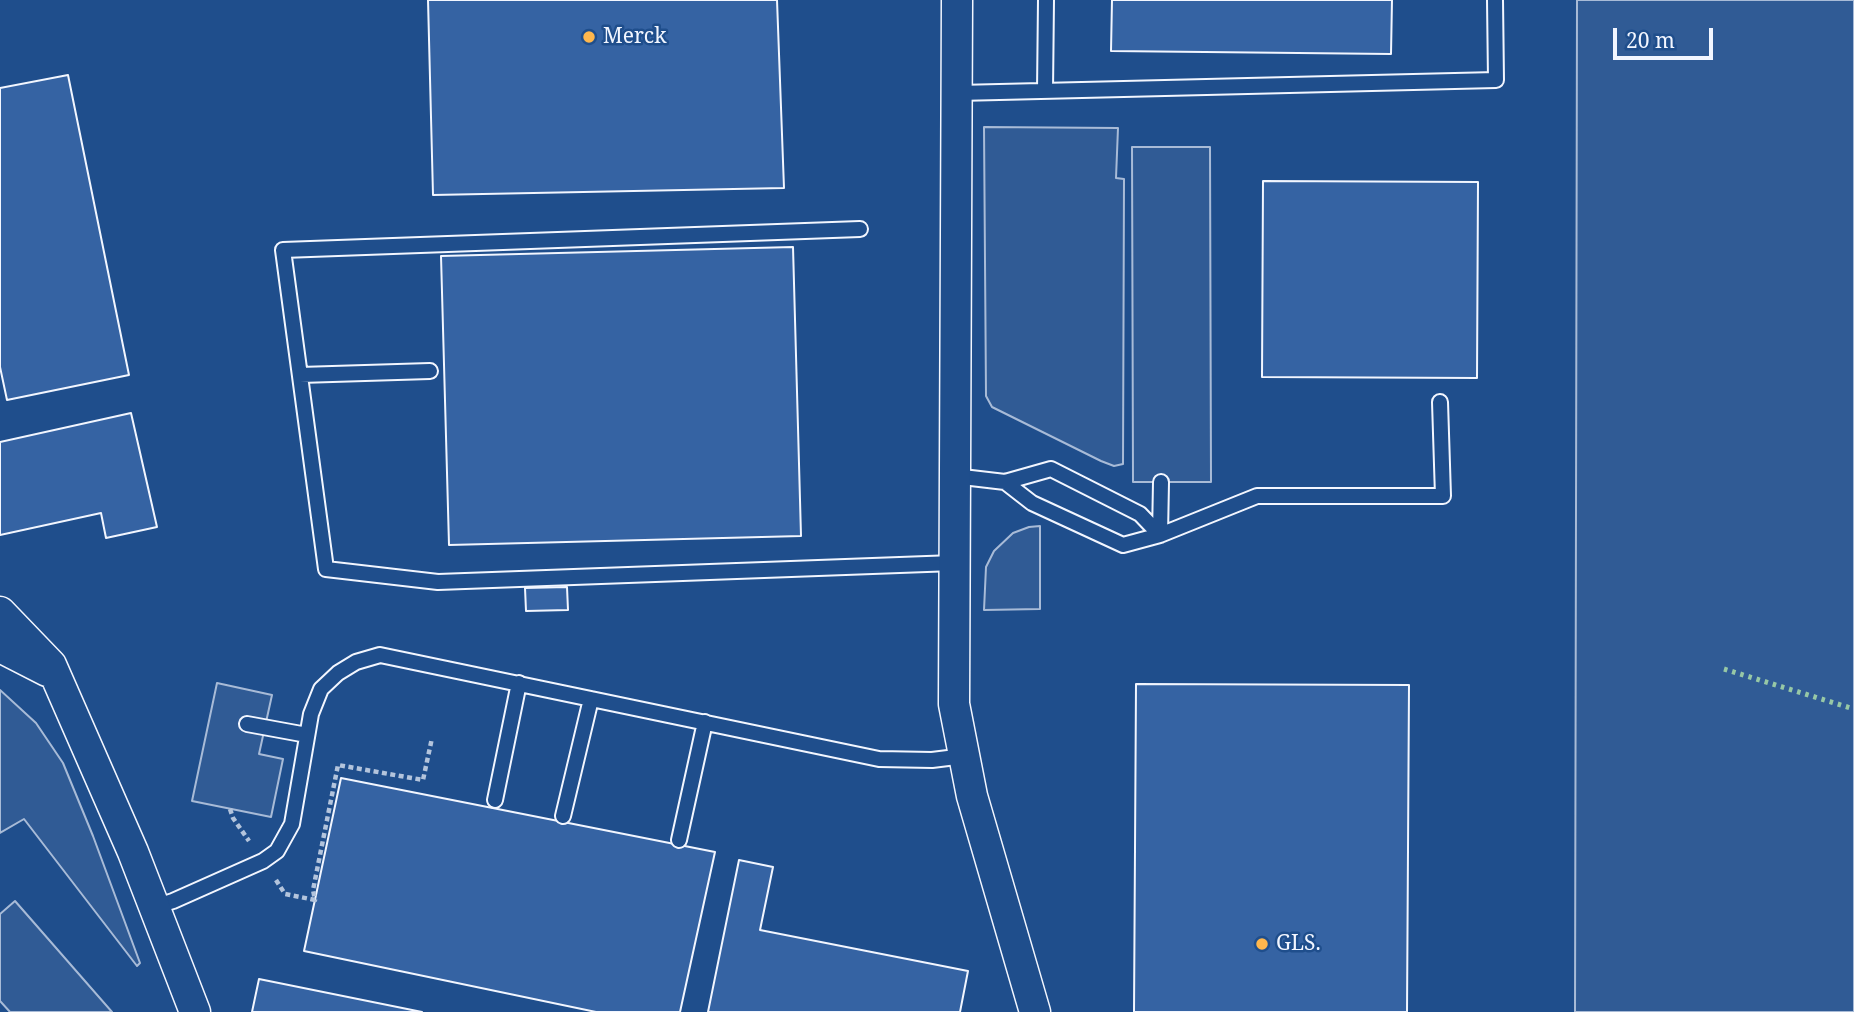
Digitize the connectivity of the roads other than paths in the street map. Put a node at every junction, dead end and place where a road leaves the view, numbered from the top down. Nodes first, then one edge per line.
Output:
1 (957, 0) edge
2 (1046, 0) edge
3 (1495, 0) edge
4 (1045, 91) junction
5 (958, 93) junction
6 (860, 229) dead end
7 (430, 371) dead end
8 (300, 375) junction
9 (1440, 402) dead end
10 (954, 476) junction
11 (1005, 482) junction
12 (1161, 482) dead end
13 (1160, 535) junction
14 (954, 563) junction
15 (0, 612) edge
16 (0, 646) edge
17 (56, 676) junction
18 (519, 683) junction
19 (591, 699) junction
20 (705, 722) junction
21 (247, 724) dead end
22 (307, 735) junction
23 (964, 756) junction
24 (495, 800) dead end
25 (563, 816) dead end
26 (678, 840) dead end
27 (154, 907) junction
28 (195, 1012) edge
29 (1035, 1012) edge

1 - 5 street
2 - 4 lane
3 - 4 lane
4 - 5 lane
5 - 10 street
6 - 8 lane
7 - 8 lane
8 - 14 lane
9 - 13 lane
10 - 11 lane
10 - 14 street
11 - 13 lane
11 - 13 lane
12 - 13 lane
14 - 23 street
15 - 17 street
16 - 17 street
17 - 27 street
18 - 19 lane
18 - 22 lane
18 - 24 lane
19 - 20 lane
19 - 25 lane
20 - 23 lane
20 - 26 lane
21 - 22 lane
22 - 27 lane
23 - 29 street
27 - 28 street

